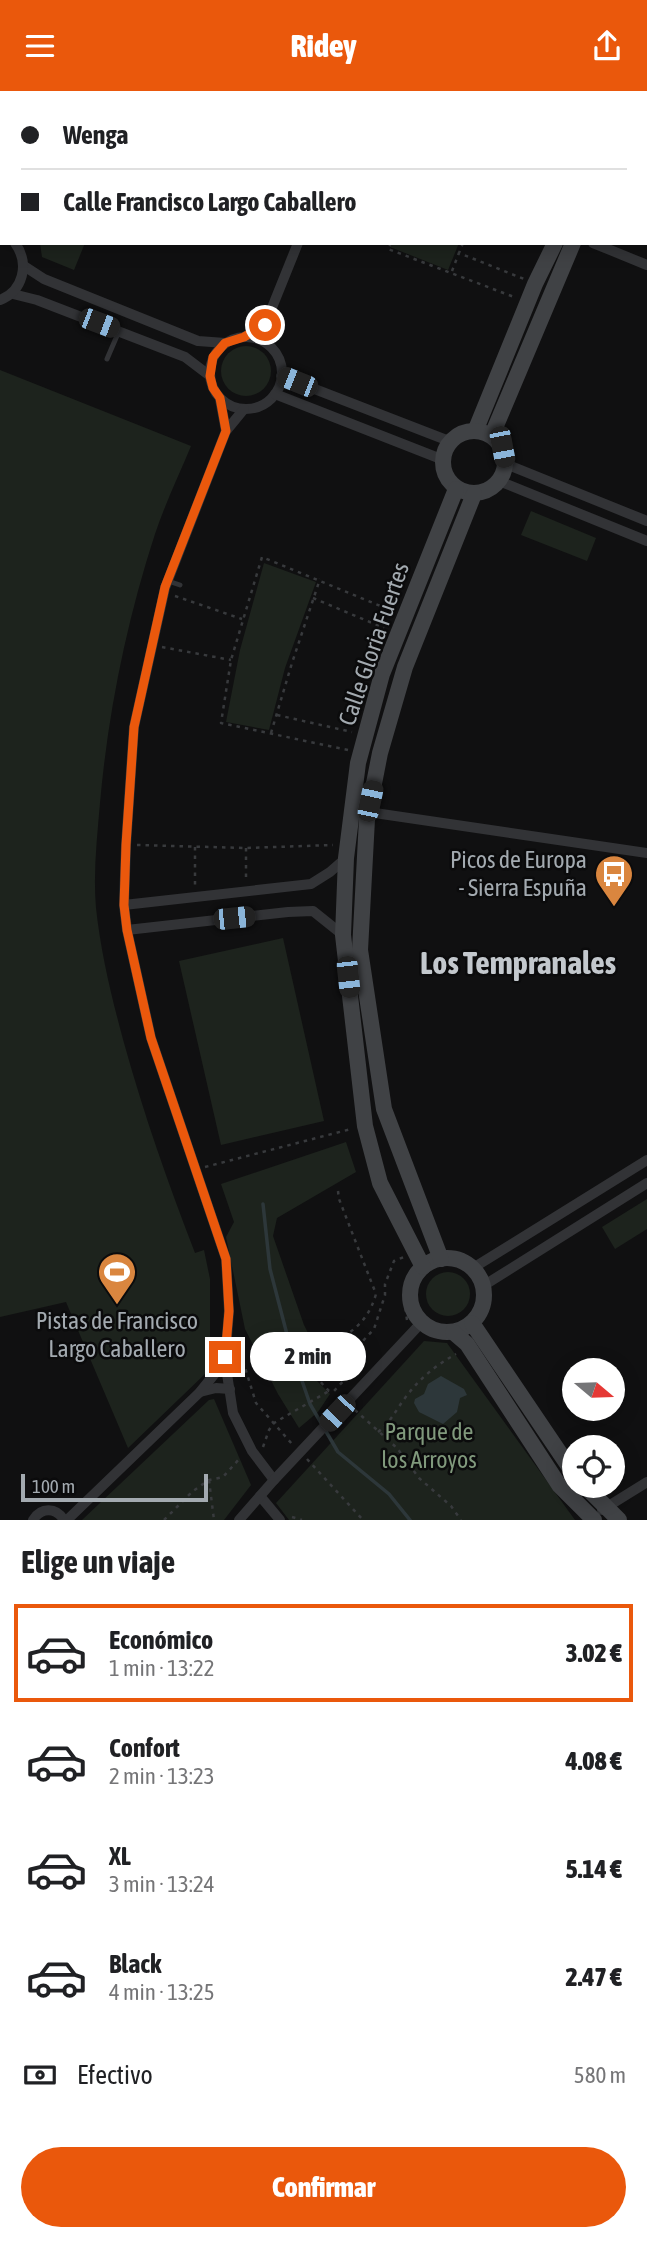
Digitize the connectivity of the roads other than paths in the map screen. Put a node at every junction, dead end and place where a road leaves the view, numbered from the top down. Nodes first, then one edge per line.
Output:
1 (16, 245) edge
2 (297, 245) edge
3 (554, 245) edge
4 (576, 245) edge
5 (598, 245) edge
6 (647, 265) edge
7 (24, 266) junction
8 (13, 294) junction
9 (0, 300) edge
10 (265, 325) junction
11 (119, 331) junction
12 (244, 337) junction
13 (225, 343) junction
14 (274, 350) junction
15 (107, 359) dead end
16 (210, 376) junction
17 (281, 376) junction
18 (275, 394) junction
19 (220, 398) junction
20 (244, 409) junction
21 (476, 429) junction
22 (226, 431) junction
23 (492, 435) junction
24 (449, 441) junction
25 (441, 459) junction
26 (506, 464) junction
27 (499, 481) junction
28 (456, 489) junction
29 (474, 494) junction
30 (647, 521) edge
31 (647, 541) edge
32 (168, 581) junction
33 (180, 585) dead end
34 (368, 812) junction
35 (346, 851) junction
36 (647, 853) edge
37 (124, 905) junction
38 (127, 930) junction
39 (343, 935) junction
40 (647, 1160) edge
41 (647, 1183) edge
42 (441, 1258) junction
43 (424, 1267) junction
44 (473, 1268) junction
45 (484, 1286) junction
46 (415, 1323) junction
47 (472, 1323) junction
48 (453, 1332) junction
49 (225, 1361) junction
50 (230, 1389) junction
51 (200, 1392) junction
52 (562, 1456) edge
53 (274, 1480) junction
54 (647, 1482) edge
55 (260, 1496) junction
56 (597, 1498) edge
57 (606, 1507) junction
58 (592, 1518) edge
59 (33, 1520) edge
60 (65, 1520) edge
61 (239, 1520) edge
62 (281, 1520) edge
63 (619, 1520) edge

1 - 7 street
2 - 10 street
3 - 21 main road
4 - 23 main road
5 - 6 street
7 - 8 street
7 - 13 street
8 - 9 street
8 - 11 street
10 - 12 street
10 - 14 street
11 - 15 lane
11 - 16 street
12 - 13 street
12 - 14 street
13 - 16 street
14 - 17 street
16 - 19 street
17 - 18 street
17 - 24 street
18 - 20 street
18 - 25 street
19 - 20 street
19 - 22 street
20 - 22 street
21 - 23 main road
21 - 24 main road
22 - 32 street
23 - 26 main road
24 - 25 main road
25 - 28 main road
26 - 27 main road
26 - 30 street
27 - 29 main road
27 - 31 street
28 - 29 main road
28 - 35 main road, Calle Gloria Fuertes
29 - 34 main road, Calle Gloria Fuertes
32 - 33 lane
32 - 37 street
34 - 36 street
34 - 42 main road, Calle Gloria Fuertes
35 - 37 street
35 - 39 main road, Calle Gloria Fuertes
37 - 38 street
38 - 39 street
38 - 49 street
39 - 43 main road, Calle Gloria Fuertes
40 - 44 street
41 - 45 street
42 - 43 main road
42 - 44 main road
43 - 46 main road
44 - 45 main road
45 - 47 main road
46 - 48 main road
46 - 53 street
47 - 48 main road
47 - 52 main road
48 - 58 main road
49 - 50 street
49 - 51 street
50 - 51 street
50 - 53 street
51 - 60 street
53 - 55 street
54 - 57 street
55 - 61 street
55 - 62 street
56 - 57 main road
57 - 58 street
57 - 63 main road
59 - 60 street

